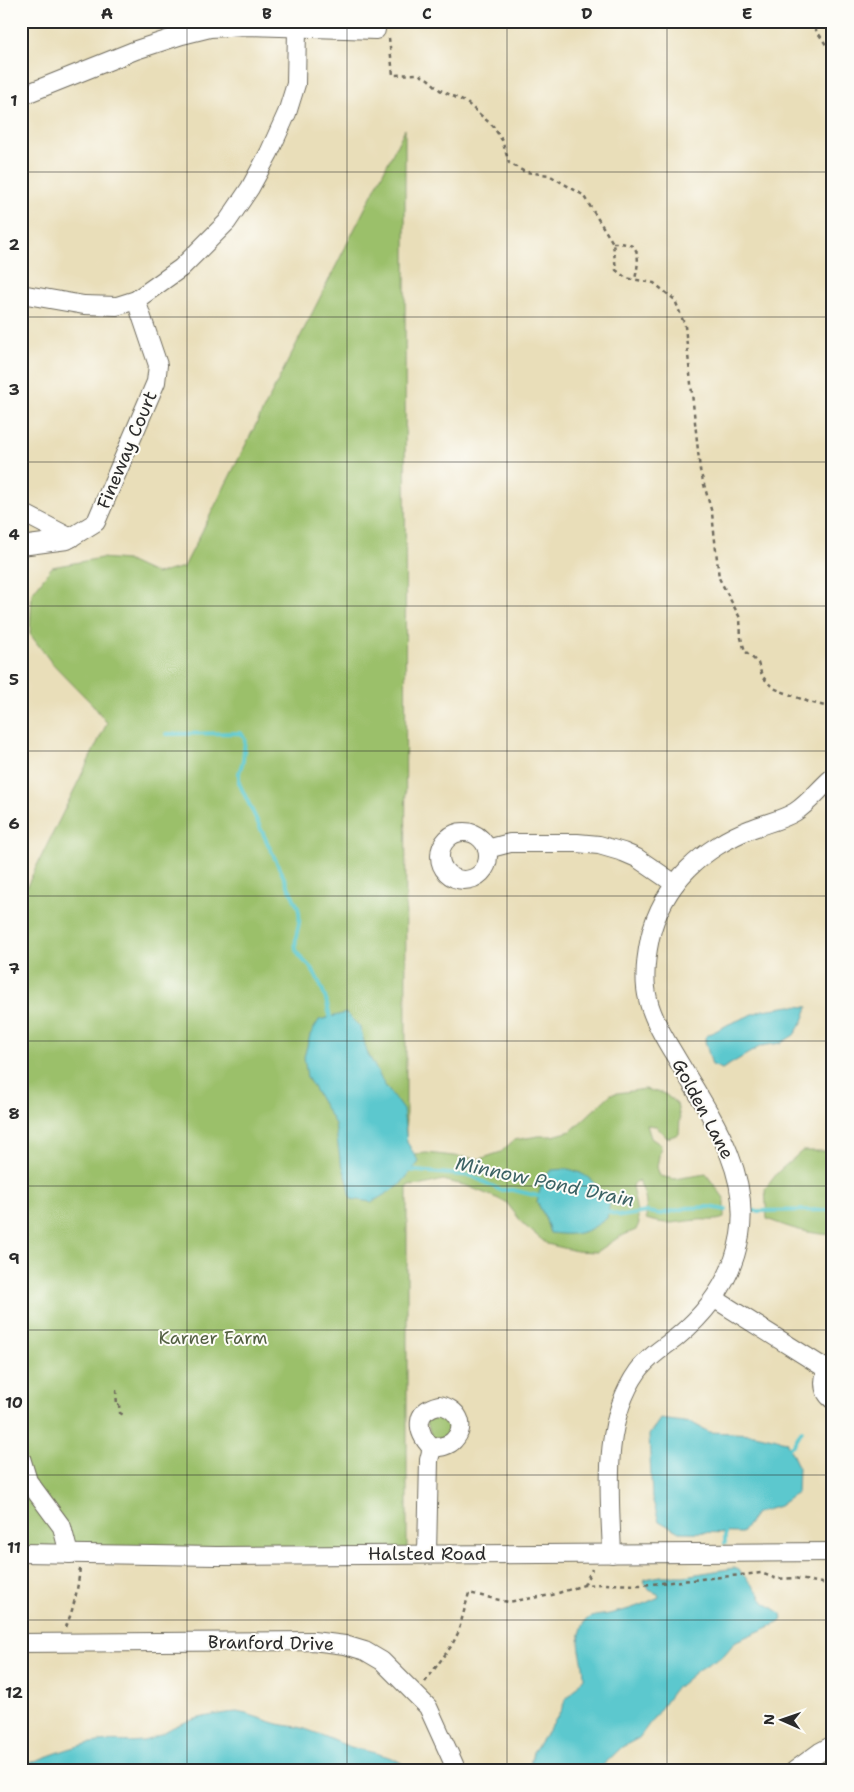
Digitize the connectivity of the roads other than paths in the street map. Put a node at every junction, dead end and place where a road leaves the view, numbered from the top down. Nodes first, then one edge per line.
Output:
1 (297, 28) junction
2 (383, 34) road end
3 (21, 96) edge
4 (21, 294) edge
5 (136, 300) junction
6 (21, 512) edge
7 (71, 538) junction
8 (21, 546) edge
9 (833, 777) edge
10 (487, 849) dead end
11 (675, 884) junction
12 (715, 1299) junction
13 (830, 1368) edge
14 (833, 1400) edge
15 (432, 1448) dead end
16 (21, 1458) edge
17 (833, 1552) edge
18 (21, 1553) edge
19 (427, 1554) junction
20 (612, 1554) junction
21 (75, 1555) junction
22 (21, 1642) edge
23 (833, 1745) edge
24 (457, 1771) edge
25 (794, 1771) edge

1 - 2 street
1 - 3 street
1 - 5 street
4 - 5 street
5 - 7 street, Fineway Court
6 - 7 street
7 - 8 street, Fineway Court
9 - 11 street, Golden Lane
10 - 11 street
11 - 12 street, Golden Lane
12 - 13 street
12 - 20 street, Golden Lane
13 - 14 street
15 - 19 street
16 - 21 street
17 - 20 street, Halsted Road
18 - 21 street, Halsted Road
19 - 20 street, Halsted Road
19 - 21 street, Halsted Road
22 - 24 street, Branford Drive
23 - 25 street

